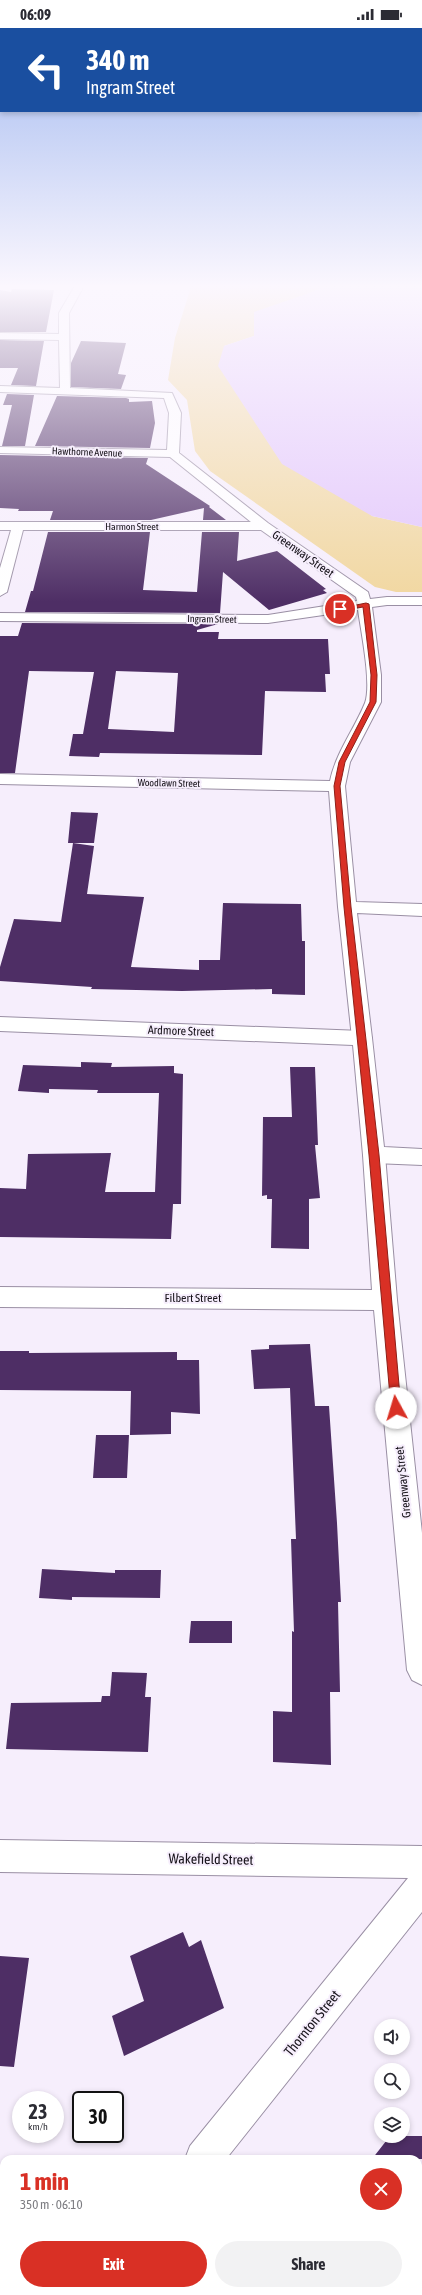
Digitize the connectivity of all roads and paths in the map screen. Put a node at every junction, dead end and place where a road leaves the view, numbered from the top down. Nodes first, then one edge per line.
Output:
1 (26, 390) edge
2 (65, 391) joint
3 (0, 450) edge
4 (173, 454) junction
5 (0, 526) edge
6 (18, 526) junction
7 (264, 526) junction
8 (0, 592) edge
9 (422, 601) edge
10 (366, 604) junction
11 (0, 617) edge
12 (0, 779) edge
13 (337, 786) junction
14 (347, 907) junction
15 (422, 910) edge
16 (0, 1024) edge
17 (362, 1038) junction
18 (374, 1155) junction
19 (422, 1157) edge
20 (0, 1297) edge
21 (385, 1300) junction
22 (422, 1670) edge
23 (0, 1856) edge
24 (422, 1862) edge
25 (422, 1886) edge
26 (206, 2155) edge

1 - 2 street
2 - 4 street
3 - 4 street, Hawthorne Avenue
4 - 7 street, Greenway Street
5 - 6 street, Harmon Street
6 - 7 street, Harmon Street
6 - 8 street
7 - 10 street, Greenway Street
9 - 10 street, Ingram Street
10 - 11 street, Ingram Street
10 - 13 street, Greenway Street
12 - 13 street, Woodlawn Street
13 - 14 street, Greenway Street
14 - 15 street
14 - 17 street, Greenway Street
16 - 17 street, Ardmore Street
17 - 18 street, Greenway Street
18 - 19 street
18 - 21 street, Greenway Street
20 - 21 street, Filbert Street
21 - 22 street, Greenway Street
23 - 24 street, Wakefield Street
25 - 26 street, Thornton Street

